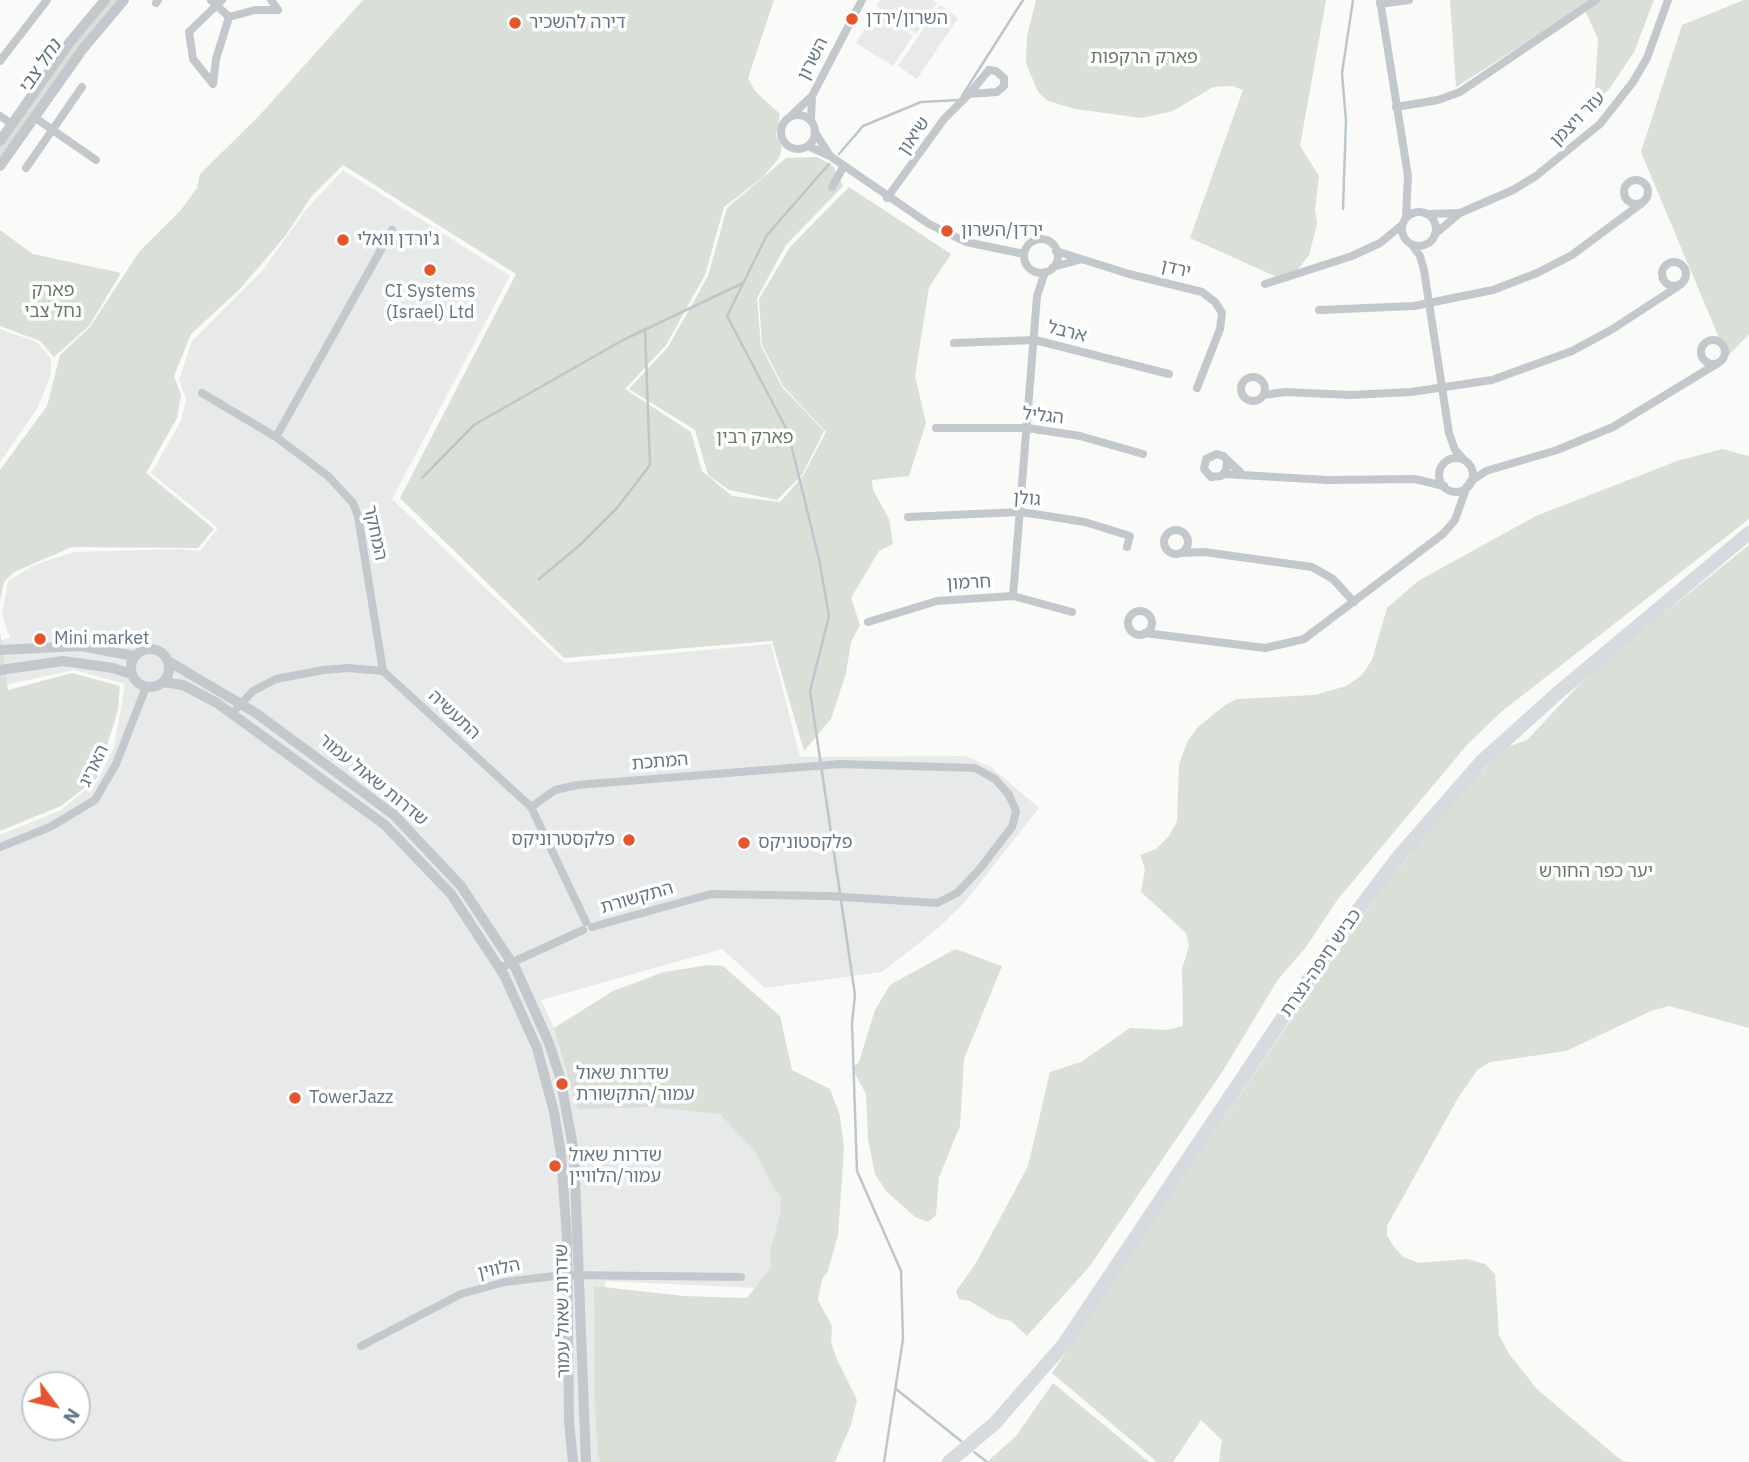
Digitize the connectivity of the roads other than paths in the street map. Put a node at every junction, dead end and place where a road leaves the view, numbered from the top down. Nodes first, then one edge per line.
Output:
1 (47, 0) edge
2 (105, 0) edge
3 (124, 0) edge
4 (271, 0) edge
5 (862, 0) edge
6 (1409, 0) edge
7 (1597, 0) edge
8 (1668, 0) edge
9 (217, 2) edge
10 (1380, 2) edge
11 (229, 17) junction
12 (0, 61) edge
13 (82, 87) dead end
14 (969, 94) dead end
15 (812, 96) junction
16 (1396, 107) junction
17 (0, 116) edge
18 (791, 116) junction
19 (34, 117) junction
20 (811, 120) junction
21 (12, 124) junction
22 (52, 130) junction
23 (816, 134) junction
24 (0, 142) edge
25 (808, 146) junction
26 (830, 156) junction
27 (96, 160) dead end
28 (0, 166) edge
29 (844, 166) junction
30 (26, 167) dead end
31 (832, 187) dead end
32 (1408, 190) junction
33 (887, 198) junction
34 (1629, 201) junction
35 (1642, 203) junction
36 (1424, 213) junction
37 (1461, 213) junction
38 (1625, 216) junction
39 (1404, 221) junction
40 (392, 230) dead end
41 (1435, 234) junction
42 (1380, 243) junction
43 (1409, 243) junction
44 (1429, 243) junction
45 (1056, 251) junction
46 (1024, 254) junction
47 (1079, 260) junction
48 (1030, 268) junction
49 (1049, 269) junction
50 (1424, 270) junction
51 (1664, 280) junction
52 (1265, 284) dead end
53 (1680, 285) junction
54 (1037, 296) junction
55 (1654, 303) junction
56 (1429, 304) junction
57 (1319, 310) dead end
58 (1035, 340) junction
59 (954, 343) dead end
60 (1703, 358) junction
61 (1718, 363) junction
62 (1169, 374) dead end
63 (1693, 380) junction
64 (1263, 382) junction
65 (1197, 388) dead end
66 (1442, 389) junction
67 (1285, 392) junction
68 (202, 393) dead end
69 (1264, 395) junction
70 (936, 428) dead end
71 (1027, 428) junction
72 (1449, 433) junction
73 (275, 437) junction
74 (1143, 454) dead end
75 (1227, 461) junction
76 (1466, 462) junction
77 (1507, 464) junction
78 (1443, 465) junction
79 (1242, 473) junction
80 (1224, 474) junction
81 (1413, 480) junction
82 (1469, 484) junction
83 (1446, 488) junction
84 (1020, 512) junction
85 (908, 517) dead end
86 (1453, 523) junction
87 (1749, 533) edge
88 (1187, 540) junction
89 (1127, 547) dead end
90 (1204, 552) junction
91 (1181, 553) junction
92 (1013, 596) junction
93 (1353, 602) junction
94 (1072, 612) dead end
95 (869, 622) dead end
96 (1152, 622) junction
97 (1145, 634) junction
98 (1171, 635) junction
99 (0, 650) edge
100 (134, 656) junction
101 (168, 661) junction
102 (0, 670) edge
103 (383, 671) junction
104 (131, 674) junction
105 (163, 682) junction
106 (146, 687) junction
107 (241, 703) junction
108 (233, 713) junction
109 (531, 807) junction
110 (0, 847) edge
111 (691, 899) joint
112 (587, 926) junction
113 (512, 962) junction
114 (500, 968) junction
115 (567, 1275) junction
116 (580, 1275) junction
117 (741, 1277) dead end
118 (361, 1346) dead end
119 (952, 1459) edge
120 (573, 1462) edge
121 (586, 1462) edge

1 - 12 street
2 - 21 street
3 - 19 street
4 - 11 street
5 - 15 street, השרון
6 - 10 street
7 - 16 street
8 - 37 street, עזר ויצמן
9 - 11 street
9 - 11 street
10 - 16 street
13 - 22 street
14 - 33 street, שיאון
15 - 18 street, השרון
15 - 20 street, השרון
16 - 32 street
17 - 21 street
18 - 20 street
18 - 25 street
19 - 22 street
19 - 28 street
20 - 23 street
21 - 24 street
22 - 27 street
22 - 30 street
23 - 25 street
23 - 26 street
25 - 26 street
26 - 29 street
29 - 31 street
29 - 33 street
32 - 36 street
32 - 39 street
33 - 46 street
34 - 35 street
34 - 35 street
34 - 38 street
35 - 38 street
36 - 37 street
36 - 39 street
36 - 41 street
37 - 41 street
38 - 56 street
39 - 42 street
39 - 43 street
40 - 73 street
41 - 44 street
42 - 43 street
42 - 52 street
43 - 44 street
43 - 50 street
44 - 50 street
45 - 46 street
45 - 47 street, ירדן
45 - 49 street
46 - 48 street
47 - 49 street, ירדן
47 - 65 street, ירדן
48 - 49 street
48 - 54 street
49 - 54 street
50 - 56 street
51 - 53 street
51 - 53 street
51 - 55 street
53 - 55 street
54 - 58 street
55 - 66 street
56 - 57 street
56 - 66 street
58 - 59 street, ארבל
58 - 62 street, ארבל
58 - 71 street
60 - 61 street
60 - 61 street
60 - 63 street
61 - 63 street
63 - 77 street
64 - 67 street
64 - 69 street
64 - 69 street
66 - 67 street
66 - 72 street
67 - 69 street
68 - 73 street, המחקר
70 - 71 street, הגליל
71 - 74 street, הגליל
71 - 84 street
72 - 76 street
72 - 78 street
73 - 103 street, המחקר
75 - 79 street
75 - 80 street
75 - 80 street
76 - 77 street
76 - 78 street
76 - 82 street
77 - 82 street
78 - 81 street
78 - 83 street
79 - 80 street
79 - 81 street
81 - 83 street
82 - 83 street
82 - 86 street
83 - 86 street
84 - 85 street, גולן
84 - 89 street, גולן
84 - 92 street
86 - 93 street
87 - 119 highway, כביש חיפה-נצרת
88 - 90 street
88 - 91 street
88 - 91 street
90 - 91 street
90 - 93 street
92 - 94 street, חרמון
92 - 95 street, חרמון
93 - 98 street
96 - 97 street
96 - 97 street
96 - 98 street
97 - 98 street
99 - 100 street
100 - 101 street
100 - 104 street
101 - 105 street
101 - 107 street, שדרות שאול עמור
102 - 104 street
103 - 107 street
103 - 109 street, התעשיה
104 - 106 street
105 - 106 street
105 - 108 street, שדרות שאול עמור
106 - 110 street, האריג
107 - 108 street
107 - 113 street, שדרות שאול עמור
108 - 114 street, שדרות שאול עמור
109 - 111 street, המתכת
109 - 112 street, התעשיה
111 - 112 street, התקשורת
112 - 113 street, התקשורת
113 - 114 street, התקשורת
113 - 116 street, שדרות שאול עמור
114 - 115 street, שדרות שאול עמור
115 - 116 street, הלווין
115 - 118 street, הלווין
115 - 120 street, שדרות שאול עמור
116 - 117 street, הלווין
116 - 121 street, שדרות שאול עמור

